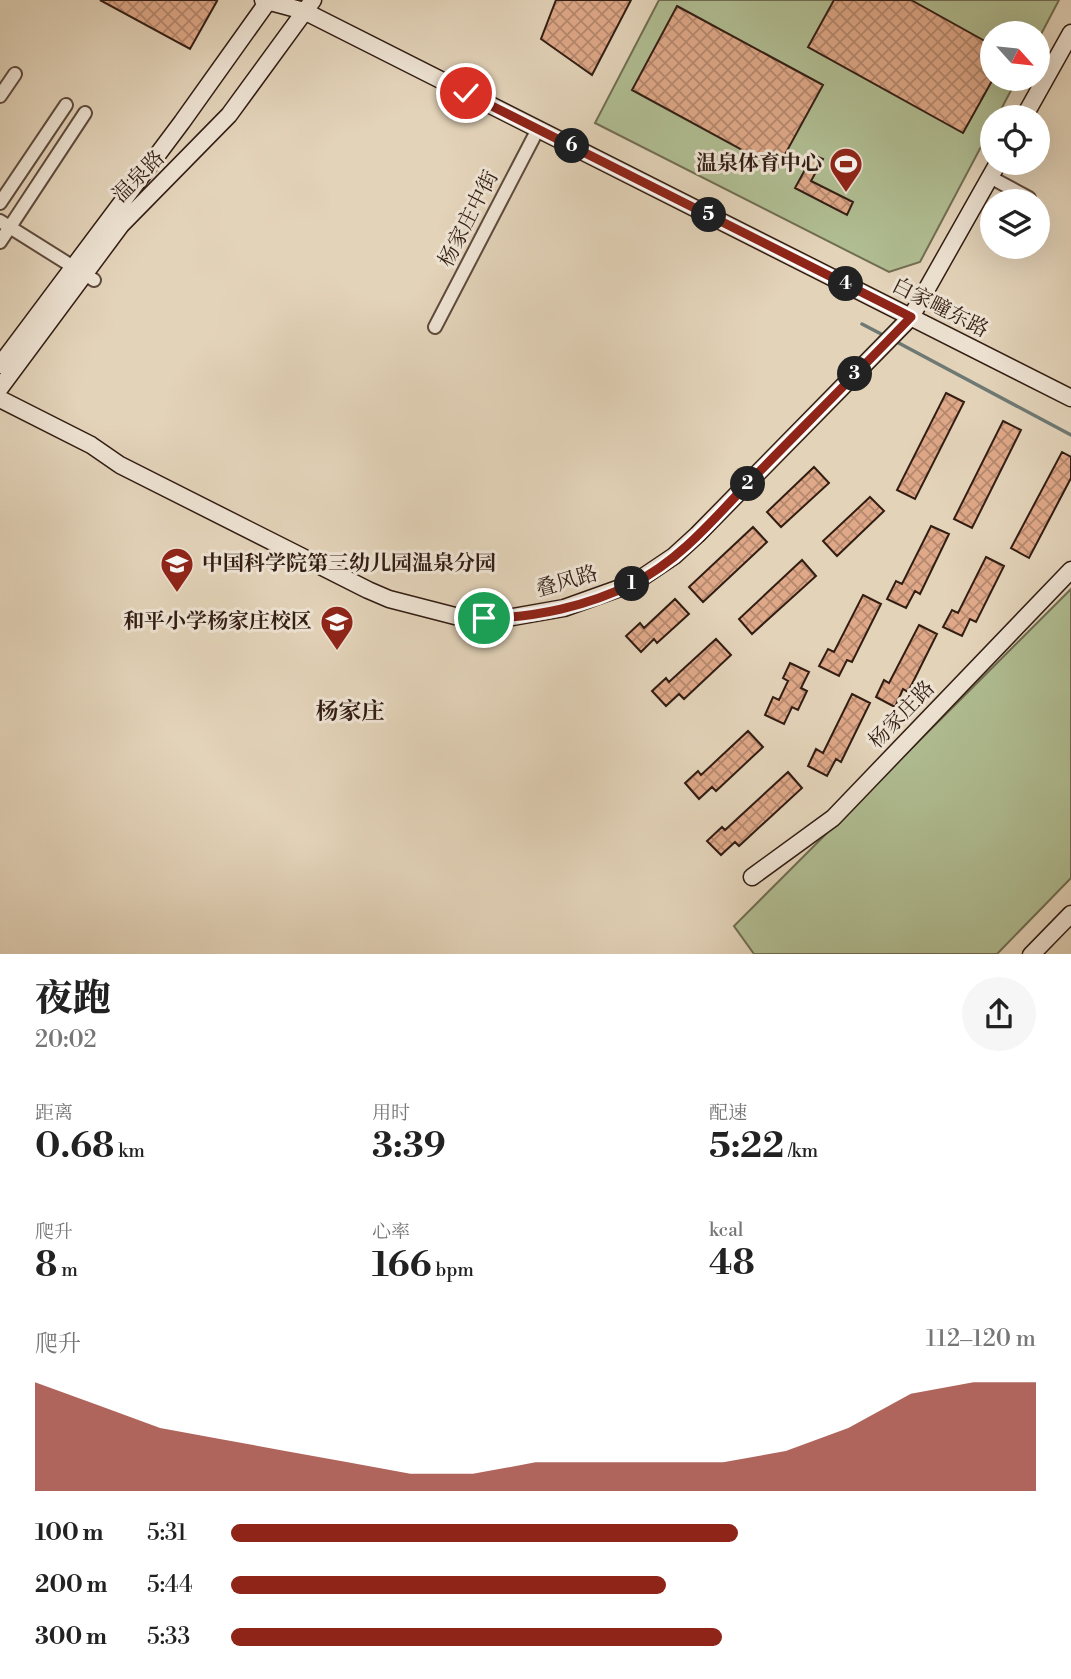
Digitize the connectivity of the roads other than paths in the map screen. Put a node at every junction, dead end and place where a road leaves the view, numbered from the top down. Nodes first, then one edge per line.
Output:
1 (266, 1) edge
2 (309, 6) edge
3 (1071, 33) edge
4 (15, 74) dead end
5 (0, 96) edge
6 (66, 105) dead end
7 (1031, 105) edge
8 (85, 113) dead end
9 (538, 129) junction
10 (991, 175) edge
11 (1000, 175) edge
12 (1018, 189) edge
13 (0, 203) edge
14 (5, 224) edge
15 (0, 242) edge
16 (84, 274) junction
17 (911, 317) junction
18 (435, 327) dead end
19 (0, 365) edge
20 (0, 388) edge
21 (1071, 398) edge
22 (0, 399) edge
23 (1071, 570) edge
24 (752, 877) dead end
25 (1071, 914) edge
26 (1031, 954) edge

1 - 2 street, 白家疃东路
1 - 16 street, 温泉路
2 - 9 street, 白家疃东路
2 - 16 street, 温泉路
3 - 7 street
4 - 5 street
6 - 13 street
8 - 14 street
9 - 17 street, 白家疃东路
9 - 18 street, 杨家庄中街
10 - 17 street, 叠风路
11 - 12 street
14 - 15 street
14 - 16 street
16 - 19 street, 温泉路
16 - 20 street, 温泉路
17 - 21 street, 白家疃东路
17 - 22 street, 叠风路
23 - 24 street, 杨家庄路
25 - 26 street

